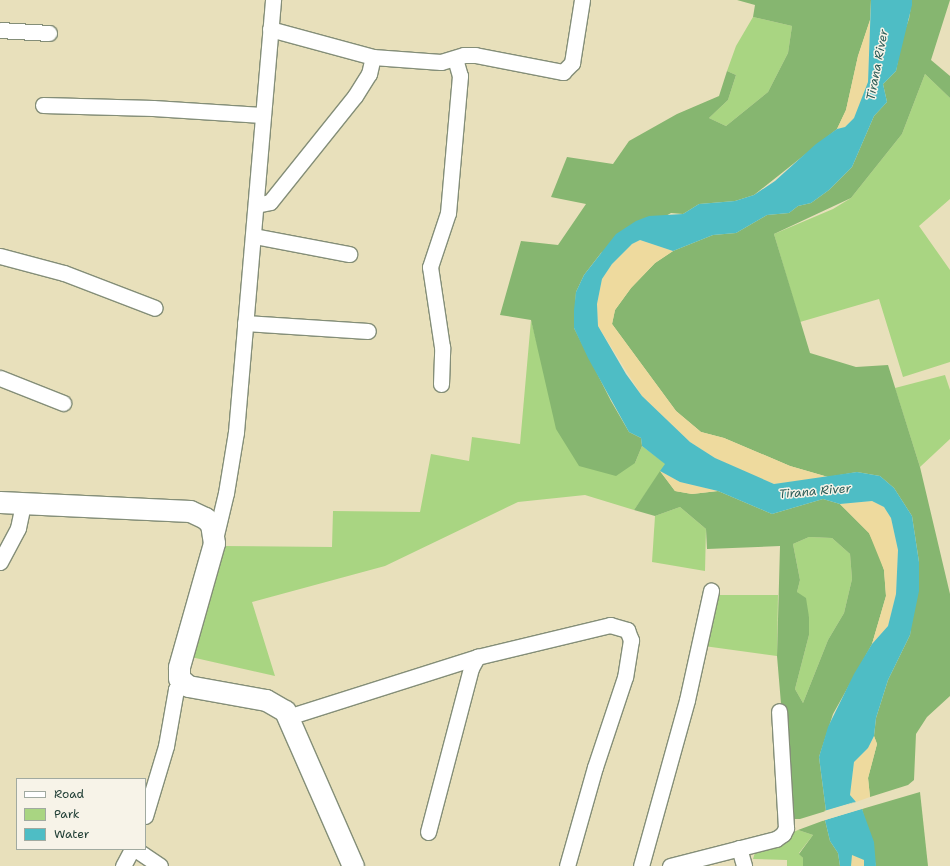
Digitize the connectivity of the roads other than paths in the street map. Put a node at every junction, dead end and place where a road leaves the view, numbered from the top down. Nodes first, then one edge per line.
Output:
1 (273, 0) edge
2 (582, 0) edge
3 (270, 29) junction
4 (0, 30) edge
5 (49, 33) dead end
6 (373, 57) junction
7 (455, 59) junction
8 (43, 105) dead end
9 (262, 115) junction
10 (256, 205) junction
11 (254, 236) junction
12 (350, 254) dead end
13 (0, 256) edge
14 (155, 308) dead end
15 (246, 323) junction
16 (368, 331) dead end
17 (0, 378) edge
18 (441, 384) dead end
19 (62, 403) dead end
20 (226, 493) junction
21 (0, 502) edge
22 (23, 504) junction
23 (190, 511) junction
24 (214, 543) junction
25 (0, 562) edge
26 (711, 591) dead end
27 (477, 657) junction
28 (181, 682) junction
29 (779, 711) dead end
30 (288, 717) junction
31 (146, 813) edge
32 (428, 832) dead end
33 (739, 848) junction
34 (133, 850) edge
35 (136, 850) edge
36 (123, 866) edge
37 (160, 866) edge
38 (353, 866) edge
39 (567, 866) edge
40 (641, 866) edge
41 (670, 866) edge
42 (744, 866) edge

1 - 3 street
2 - 7 street
3 - 6 street
3 - 9 street
4 - 5 street
6 - 7 street
6 - 10 street
7 - 18 street
8 - 9 street
9 - 10 street
10 - 11 street
11 - 12 street
11 - 15 street
13 - 14 street
15 - 16 street
15 - 20 street
17 - 19 street
20 - 23 street
20 - 24 street
21 - 22 street
22 - 23 street
22 - 25 street
23 - 24 street
24 - 28 street
26 - 40 street
27 - 30 street
27 - 32 street
27 - 39 street
28 - 30 street
28 - 31 street
29 - 33 street
30 - 38 street
33 - 41 street
33 - 42 street
34 - 36 street
35 - 37 street

